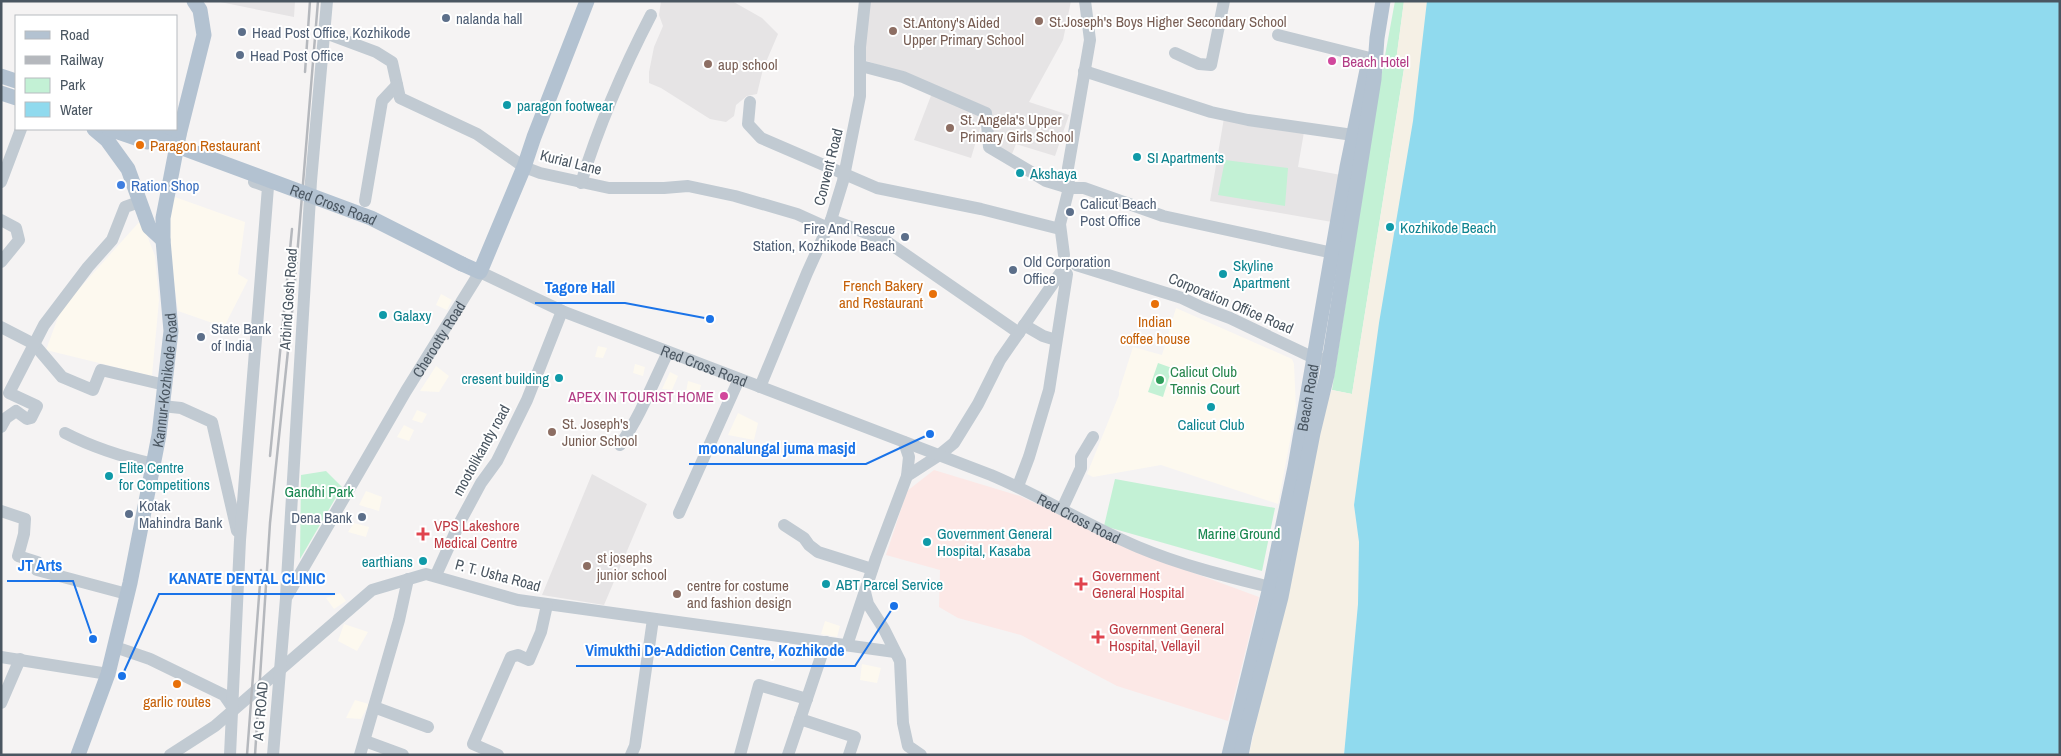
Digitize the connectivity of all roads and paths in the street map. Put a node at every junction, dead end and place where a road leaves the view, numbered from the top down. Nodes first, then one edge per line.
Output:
1 (194, 1) edge
2 (327, 1) edge
3 (587, 1) edge
4 (865, 1) edge
5 (1085, 1) edge
6 (1224, 1) edge
7 (1383, 1) edge
8 (651, 15) dead end
9 (325, 33) junction
10 (1278, 35) dead end
11 (1376, 38) junction
12 (1175, 53) dead end
13 (1370, 58) junction
14 (862, 66) junction
15 (1084, 71) junction
16 (1, 76) edge
17 (15, 80) edge
18 (1, 85) edge
19 (397, 85) junction
20 (15, 89) edge
21 (1, 93) edge
22 (15, 98) edge
23 (750, 102) dead end
24 (21, 130) edge
25 (95, 130) edge
26 (112, 130) edge
27 (133, 130) edge
28 (163, 130) edge
29 (179, 135) junction
30 (1353, 135) junction
31 (176, 153) junction
32 (524, 167) junction
33 (844, 175) junction
34 (1, 182) edge
35 (582, 183) junction
36 (1069, 188) junction
37 (365, 201) dead end
38 (139, 202) junction
39 (1, 220) edge
40 (829, 224) junction
41 (1060, 229) junction
42 (163, 240) junction
43 (1333, 253) junction
44 (1, 262) edge
45 (1068, 270) junction
46 (480, 272) junction
47 (562, 311) junction
48 (1, 326) edge
49 (1021, 329) junction
50 (1056, 340) junction
51 (34, 344) junction
52 (668, 352) junction
53 (1314, 358) junction
54 (1330, 360) junction
55 (739, 379) junction
56 (165, 385) junction
57 (760, 387) junction
58 (162, 406) junction
59 (1, 427) edge
60 (64, 433) dead end
61 (1093, 437) dead end
62 (904, 442) junction
63 (620, 445) dead end
64 (938, 456) junction
65 (154, 464) junction
66 (907, 476) junction
67 (1018, 486) junction
68 (1062, 509) junction
69 (1, 511) edge
70 (678, 513) dead end
71 (784, 525) dead end
72 (240, 540) junction
73 (872, 569) junction
74 (436, 575) junction
75 (408, 579) junction
76 (1276, 588) junction
77 (864, 591) junction
78 (127, 594) junction
79 (286, 598) junction
80 (547, 605) junction
81 (653, 619) junction
82 (826, 642) junction
83 (847, 645) junction
84 (114, 647) junction
85 (895, 652) junction
86 (1, 657) edge
87 (20, 659) junction
88 (280, 669) junction
89 (108, 674) junction
90 (807, 699) junction
91 (1, 703) edge
92 (374, 707) junction
93 (233, 708) junction
94 (800, 719) junction
95 (428, 727) dead end
96 (365, 741) junction
97 (908, 750) edge
98 (78, 755) edge
99 (170, 755) edge
100 (230, 755) edge
101 (273, 755) edge
102 (360, 755) edge
103 (403, 755) edge
104 (498, 755) edge
105 (631, 755) edge
106 (740, 755) edge
107 (788, 755) edge
108 (849, 755) edge
109 (921, 755) edge
110 (1229, 755) edge
111 (1241, 755) edge

1 - 29 main road, Kannur-Kozhikode Road
2 - 9 street, Arbind Gosh Road
3 - 32 main road, Cherootty Road
4 - 14 street, Convent Road
5 - 15 street
6 - 12 street
7 - 11 main road, Beach Road
8 - 35 street
9 - 19 street, Kurial Lane
9 - 79 street, Arbind Gosh Road
10 - 13 street
11 - 13 main road, Beach Road
11 - 54 main road, Beach Road
13 - 30 main road, Beach Road
14 - 33 street, Convent Road
14 - 36 street
15 - 30 street
15 - 36 street
16 - 17 main road
18 - 20 main road
19 - 32 street, Kurial Lane
19 - 37 street
21 - 22 main road
23 - 33 street
24 - 34 street
25 - 38 main road
26 - 31 main road
27 - 46 main road, Red Cross Road, bridge
28 - 29 main road
29 - 31 main road, Kannur-Kozhikode Road
30 - 43 main road, Beach Road
31 - 42 main road, Kannur-Kozhikode Road
31 - 72 street
32 - 35 street, Kurial Lane
32 - 46 main road, Cherootty Road
33 - 40 street, Convent Road
33 - 41 street
35 - 40 street, Kurial Lane
36 - 41 street
36 - 43 street
38 - 42 main road
38 - 51 street
39 - 44 street
40 - 49 street, Kurial Lane
40 - 57 street, Convent Road
41 - 45 street
42 - 56 main road, Kannur-Kozhikode Road
43 - 53 main road, Beach Road
45 - 49 street
45 - 50 street
45 - 53 street, Corporation Office Road
46 - 47 street, Red Cross Road
46 - 79 street, Cherootty Road
47 - 52 street, Red Cross Road
47 - 74 street, mootolikandy road
48 - 51 street
49 - 50 street, Kurial Lane
49 - 64 street
50 - 67 street
51 - 56 street
51 - 59 street
52 - 55 street, Red Cross Road
52 - 63 street
53 - 54 street, Corporation Office Road
53 - 76 main road, Beach Road
54 - 76 main road, Beach Road
55 - 57 street, Red Cross Road
55 - 70 street
56 - 58 main road, Kannur-Kozhikode Road
57 - 62 street, Red Cross Road
58 - 65 main road, Kannur-Kozhikode Road
58 - 72 street
60 - 65 street
61 - 68 street
62 - 64 street, Red Cross Road
62 - 66 street
64 - 66 street
64 - 67 street, Red Cross Road
65 - 78 main road, Kannur-Kozhikode Road
66 - 73 street
67 - 68 street, Red Cross Road
68 - 76 street, Red Cross Road
69 - 78 street
71 - 73 street
72 - 93 street
73 - 77 street
74 - 75 street, P. T. Usha Road
74 - 80 street, P. T. Usha Road
75 - 88 street, P. T. Usha Road
75 - 92 street
76 - 110 main road, Beach Road
76 - 111 main road, Beach Road
77 - 83 street
77 - 85 street
78 - 84 main road, Kannur-Kozhikode Road
79 - 88 street, Cherootty Road
80 - 81 street, P. T. Usha Road
80 - 104 street
81 - 82 street, P. T. Usha Road
81 - 105 street
82 - 83 street, P. T. Usha Road
82 - 90 street
83 - 85 street, P. T. Usha Road
84 - 89 main road, Kannur-Kozhikode Road
84 - 93 street
85 - 97 street
86 - 87 street
87 - 89 street
87 - 91 street
88 - 93 street, P. T. Usha Road
88 - 101 street, A G ROAD
89 - 98 main road, Kannur-Kozhikode Road
90 - 94 street
90 - 106 street
92 - 95 street
92 - 96 street
93 - 99 street, P. T. Usha Road
93 - 100 street
94 - 107 street
94 - 108 street
96 - 102 street
96 - 103 street
97 - 109 street

